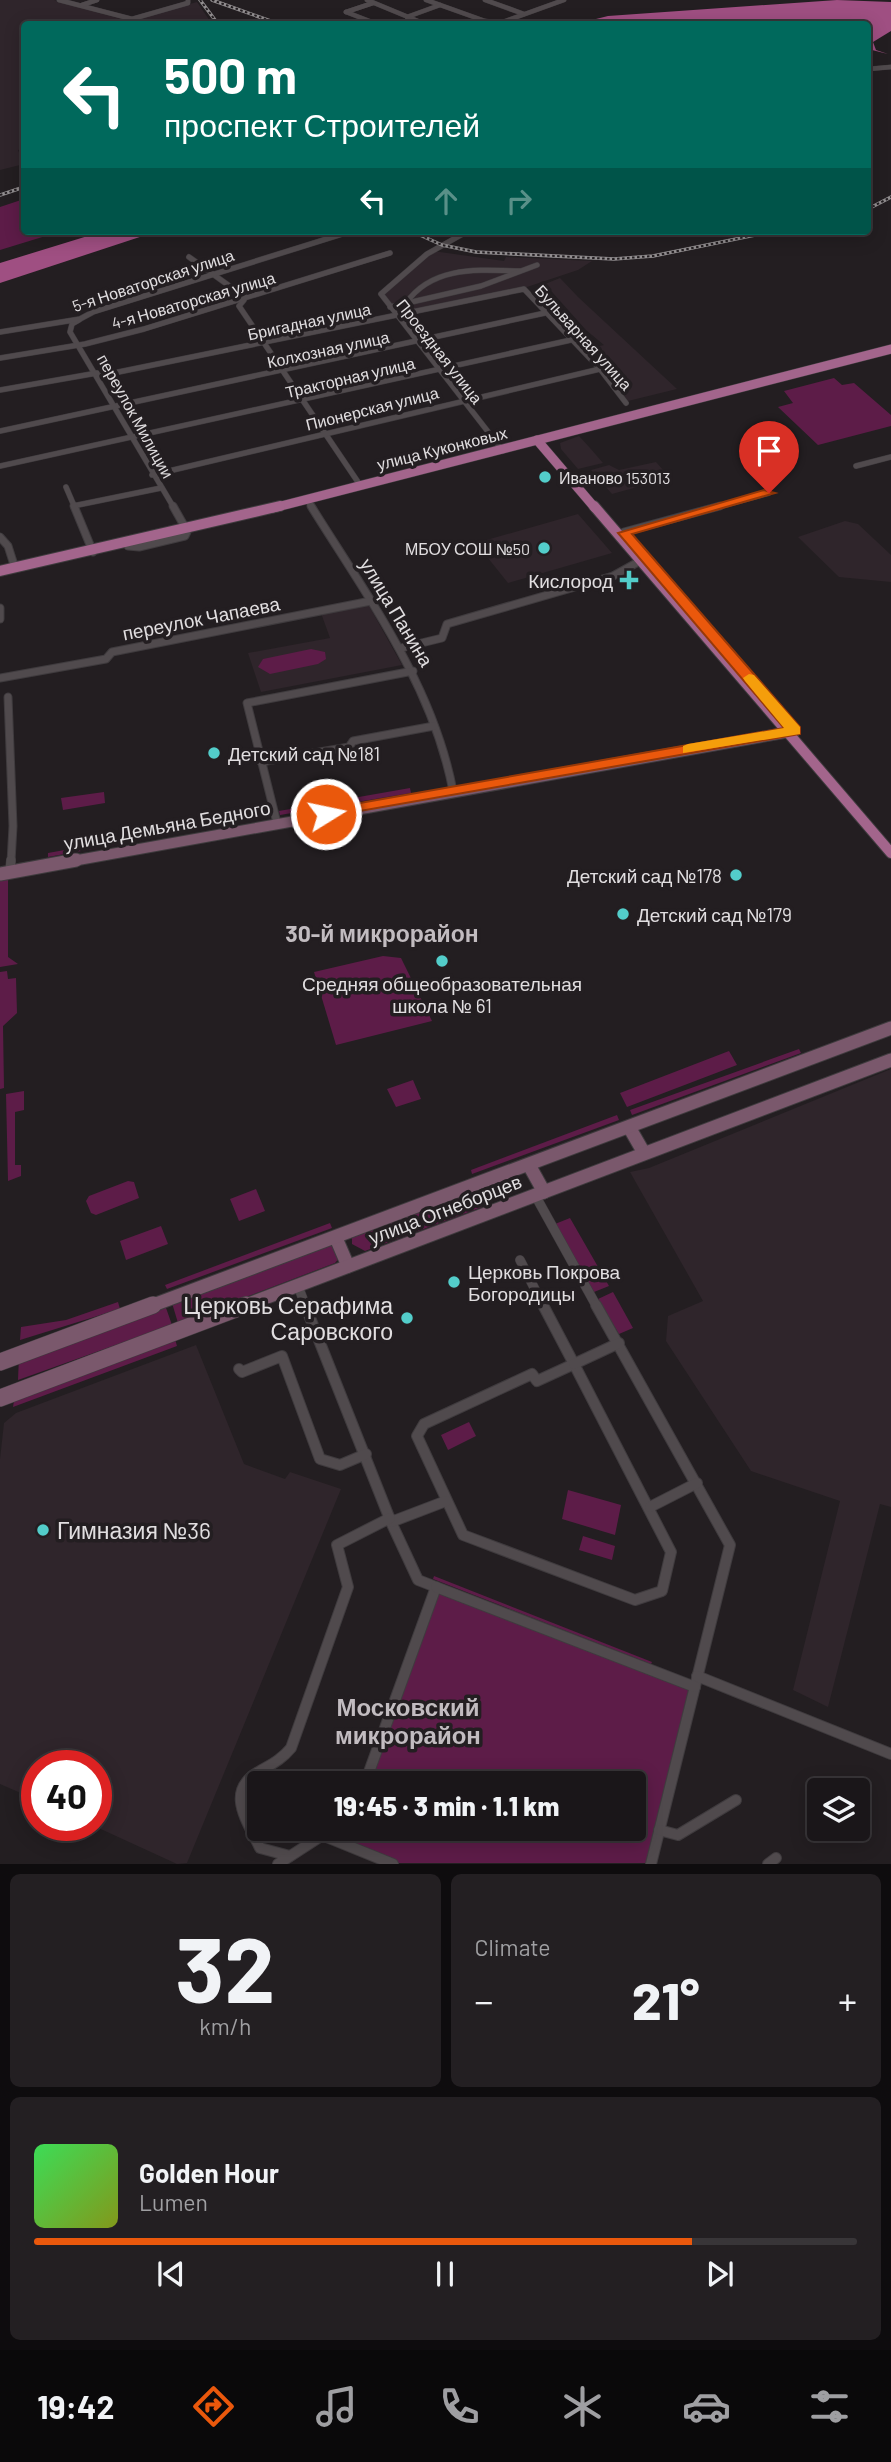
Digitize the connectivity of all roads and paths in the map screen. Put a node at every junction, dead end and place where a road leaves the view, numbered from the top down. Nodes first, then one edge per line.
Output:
1 (59, 0) edge
2 (97, 0) edge
3 (367, 0) edge
4 (381, 0) edge
5 (426, 0) edge
6 (485, 0) edge
7 (549, 0) edge
8 (564, 0) edge
9 (188, 2) edge
10 (374, 2) junction
11 (556, 3) junction
12 (79, 5) junction
13 (440, 5) junction
14 (524, 15) junction
15 (407, 17) junction
16 (369, 21) edge
17 (417, 21) edge
18 (485, 21) edge
19 (510, 21) edge
20 (891, 67) edge
21 (871, 68) edge
22 (339, 235) edge
23 (461, 235) edge
24 (390, 253) dead end
25 (189, 257) dead end
26 (537, 265) dead end
27 (520, 271) junction
28 (467, 272) junction
29 (212, 274) junction
30 (481, 286) junction
31 (524, 289) joint
32 (244, 300) junction
33 (406, 303) junction
34 (390, 307) junction
35 (545, 313) junction
36 (396, 316) junction
37 (80, 319) junction
38 (0, 332) edge
39 (571, 340) junction
40 (265, 342) junction
41 (416, 342) junction
42 (81, 345) junction
43 (891, 351) edge
44 (0, 358) edge
45 (600, 369) junction
46 (285, 371) junction
47 (439, 371) junction
48 (98, 374) junction
49 (0, 390) edge
50 (462, 400) junction
51 (305, 401) junction
52 (626, 403) dead end
53 (115, 408) junction
54 (0, 431) edge
55 (328, 433) junction
56 (134, 439) junction
57 (540, 441) junction
58 (502, 450) junction
59 (891, 457) edge
60 (0, 466) edge
61 (856, 466) dead end
62 (152, 475) junction
63 (360, 485) junction
64 (66, 487) dead end
65 (161, 488) junction
66 (769, 493) dead end
67 (308, 500) junction
68 (73, 506) junction
69 (187, 531) junction
70 (621, 533) junction
71 (0, 537) edge
72 (128, 546) joint
73 (93, 552) junction
74 (644, 560) junction
75 (15, 568) junction
76 (0, 572) edge
77 (371, 601) junction
78 (0, 608) edge
79 (1, 619) edge
80 (401, 648) junction
81 (413, 671) junction
82 (0, 678) edge
83 (8, 697) dead end
84 (434, 726) junction
85 (791, 731) junction
86 (261, 762) junction
87 (453, 791) junction
88 (277, 822) junction
89 (885, 840) edge
90 (891, 853) edge
91 (5, 872) edge
92 (891, 1028) edge
93 (891, 1060) edge
94 (629, 1127) junction
95 (644, 1153) junction
96 (530, 1165) junction
97 (540, 1193) junction
98 (336, 1238) junction
99 (520, 1261) dead end
100 (348, 1266) junction
101 (298, 1286) junction
102 (619, 1343) junction
103 (8, 1354) edge
104 (0, 1362) edge
105 (576, 1364) junction
106 (239, 1369) dead end
107 (4, 1395) edge
108 (366, 1454) junction
109 (697, 1483) junction
110 (446, 1501) junction
111 (650, 1507) junction
112 (390, 1520) junction
113 (436, 1587) junction
114 (696, 1681) junction
115 (891, 1754) edge
116 (369, 1771) edge
117 (736, 1800) dead end
118 (659, 1830) junction
119 (314, 1841) edge
120 (346, 1841) edge
121 (290, 1856) junction
122 (278, 1864) edge
123 (393, 1864) edge
124 (651, 1864) edge

1 - 12 street
2 - 12 street
3 - 10 street
4 - 10 street
5 - 13 street
6 - 14 street
7 - 11 street
8 - 11 street
9 - 12 street
10 - 15 street
10 - 16 street
11 - 14 street
13 - 15 street
13 - 18 street
14 - 19 street
15 - 17 street
20 - 21 street
22 - 29 street, 5-я Новаторская улица
23 - 34 street, Проездная улица
24 - 32 street, 4-я Новаторская улица
25 - 29 street
26 - 27 street
27 - 28 street
27 - 30 street
28 - 30 street
28 - 33 street
29 - 32 street
29 - 37 street, 5-я Новаторская улица
30 - 33 street
31 - 35 street, Бульварная улица
31 - 36 street, Бригадная улица
32 - 40 street
32 - 42 street, 4-я Новаторская улица
33 - 34 street
34 - 36 street, Проездная улица
35 - 39 street, Бульварная улица
35 - 41 street, Колхозная улица
36 - 40 street, Бригадная улица
36 - 41 street, Проездная улица
37 - 38 street, 5-я Новаторская улица
37 - 42 street, переулок Милиции
39 - 45 street, Бульварная улица
39 - 47 street, Тракторная улица
40 - 46 street
40 - 48 street, Бригадная улица
41 - 46 street, Колхозная улица
41 - 47 street, Проездная улица
42 - 44 street, 4-я Новаторская улица
42 - 48 street, переулок Милиции
43 - 57 main road, улица Куконковых
45 - 50 street, Пионерская улица
45 - 52 street, Бульварная улица
46 - 51 street
46 - 53 street, Колхозная улица
47 - 50 street, Проездная улица
47 - 51 street, Тракторная улица
48 - 49 street, Бригадная улица
48 - 53 street, переулок Милиции
50 - 55 street, Пионерская улица
50 - 58 street, Проездная улица
51 - 55 street
51 - 56 street, Тракторная улица
53 - 54 street, Колхозная улица
53 - 56 street, переулок Милиции
55 - 62 street, Пионерская улица
55 - 63 street
56 - 60 street, Тракторная улица
56 - 62 street, переулок Милиции
57 - 58 main road, улица Куконковых
57 - 70 main road
58 - 63 main road, улица Куконковых
58 - 67 main road, улица Куконковых
59 - 61 street
62 - 65 street, переулок Милиции
63 - 67 main road, улица Куконковых
64 - 68 street
65 - 68 street
65 - 69 street, переулок Милиции
66 - 70 street
67 - 69 main road, улица Куконковых
67 - 77 street, улица Панина
68 - 73 street
69 - 72 main road, улица Куконковых
69 - 73 main road, улица Куконковых
70 - 74 main road
71 - 75 street
72 - 76 main road, улица Куконковых
73 - 75 main road, улица Куконковых
74 - 80 street
74 - 85 main road
75 - 76 main road, улица Куконковых
77 - 80 street, улица Панина
77 - 82 street, переулок Чапаева
78 - 79 street
80 - 81 street, улица Панина
81 - 84 street, улица Панина
81 - 86 street
83 - 91 street
84 - 86 street
84 - 87 street, улица Панина
85 - 87 main road, улица Демьяна Бедного
85 - 89 main road
86 - 88 street
87 - 88 main road, улица Демьяна Бедного
88 - 91 main road, улица Демьяна Бедного
89 - 90 main road
92 - 94 main road, улица Огнеборцев
93 - 95 main road, улица Огнеборцев
94 - 95 main road
94 - 96 main road, улица Огнеборцев
95 - 97 main road, улица Огнеборцев
96 - 97 main road
96 - 98 main road, улица Огнеборцев
97 - 100 main road, улица Огнеборцев
97 - 102 street
98 - 100 street
98 - 103 main road, улица Огнеборцев
99 - 105 street
100 - 101 main road, улица Огнеборцев
101 - 107 main road, улица Огнеборцев
101 - 108 street
102 - 105 street
102 - 109 street
103 - 104 street, улица Огнеборцев
105 - 110 street
105 - 111 street
106 - 108 street
108 - 112 street
109 - 111 street
109 - 114 street
110 - 111 street
110 - 112 street
112 - 113 street
112 - 121 street
113 - 114 street
113 - 116 street
114 - 115 street
114 - 118 street
117 - 118 street
118 - 124 street
119 - 121 street
120 - 123 street
121 - 122 street

